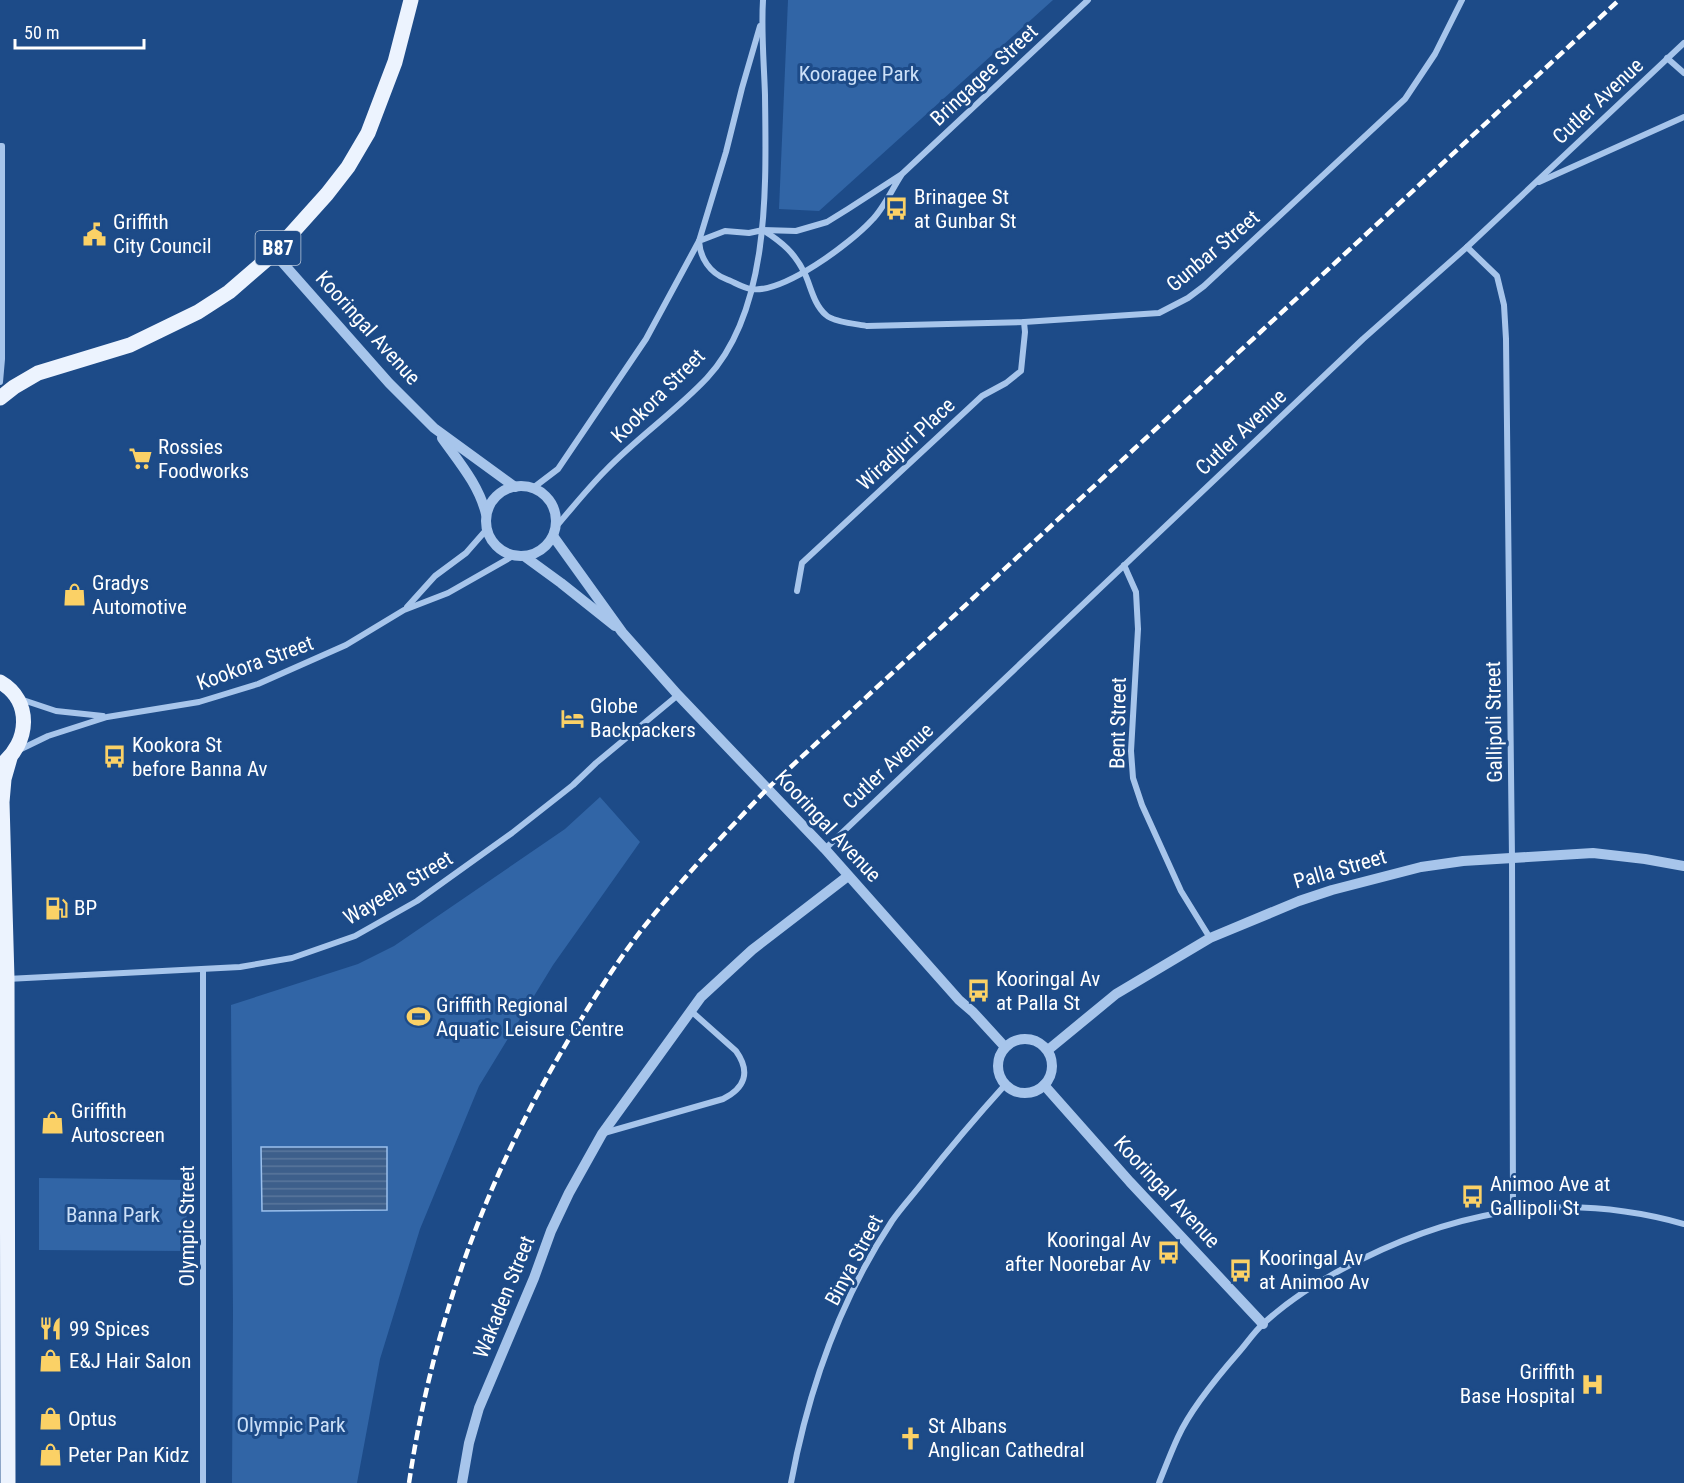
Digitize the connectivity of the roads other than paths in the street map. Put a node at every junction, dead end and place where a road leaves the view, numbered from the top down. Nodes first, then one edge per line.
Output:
1 (411, 0) edge
2 (763, 0) edge
3 (1088, 0) edge
4 (1462, 0) edge
5 (762, 20) junction
6 (1684, 43) edge
7 (1667, 58) junction
8 (1684, 73) edge
9 (1684, 117) edge
10 (1, 146) edge
11 (902, 174) junction
12 (1533, 184) junction
13 (763, 230) junction
14 (699, 241) junction
15 (1467, 247) junction
16 (274, 253) junction
17 (804, 272) junction
18 (752, 289) junction
19 (1024, 322) junction
20 (0, 384) edge
21 (0, 392) edge
22 (0, 398) edge
23 (434, 428) junction
24 (515, 487) junction
25 (532, 488) junction
26 (486, 516) junction
27 (487, 529) junction
28 (554, 532) junction
29 (518, 556) junction
30 (1124, 565) junction
31 (797, 591) dead end
32 (404, 610) junction
33 (622, 632) junction
34 (2, 681) edge
35 (678, 695) junction
36 (17, 697) junction
37 (107, 717) junction
38 (8, 759) edge
39 (825, 849) junction
40 (1512, 858) junction
41 (1684, 866) edge
42 (848, 876) junction
43 (1210, 938) junction
44 (202, 969) junction
45 (3, 979) edge
46 (690, 1010) junction
47 (1005, 1047) junction
48 (1048, 1050) junction
49 (1005, 1085) junction
50 (1044, 1085) junction
51 (603, 1134) junction
52 (1513, 1210) junction
53 (1684, 1224) edge
54 (1263, 1324) junction
55 (8, 1483) edge
56 (203, 1483) edge
57 (462, 1483) edge
58 (791, 1483) edge
59 (1159, 1483) edge

1 - 16 main road, B87
2 - 5 street, Kookora Street
3 - 11 street, Bringagee Street
4 - 19 street, Gunbar Street
5 - 13 street, Kookora Street
5 - 14 street, Kookora Street
6 - 7 street, Cutler Avenue
7 - 8 street
7 - 12 street, Cutler Avenue
9 - 12 street
10 - 20 street
11 - 13 street, Bringagee Street
11 - 17 street, Bringagee Street
12 - 15 street, Cutler Avenue
13 - 14 street, Bringagee Street
13 - 17 street
13 - 18 street, Kookora Street
14 - 18 street
14 - 25 street, Kookora Street
15 - 30 street, Cutler Avenue
15 - 40 street, Gallipoli Street
16 - 22 main road, B87
16 - 23 street, Kooringal Avenue
17 - 18 street, Bringagee Street
17 - 19 street, Gunbar Street
18 - 28 street, Kookora Street
19 - 31 street, Wiradjuri Place
20 - 21 main road
23 - 24 street, Kooringal Avenue
23 - 26 street, Kooringal Avenue
24 - 25 street
24 - 26 street
25 - 28 street
26 - 27 street
27 - 29 street
27 - 32 street, Kookora Street
28 - 29 street
28 - 33 street, Kooringal Avenue
29 - 32 street, Kookora Street
29 - 33 street, Kooringal Avenue
30 - 39 street, Cutler Avenue
30 - 43 street, Bent Street
32 - 37 street, Kookora Street
33 - 35 street, Kooringal Avenue
34 - 36 main road
35 - 39 street, Kooringal Avenue
35 - 44 street, Wayeela Street
36 - 37 street, Kookora Street
36 - 38 main road
37 - 38 street, Kookora Street
38 - 45 main road
39 - 42 street, Kooringal Avenue
40 - 41 street, Palla Street
40 - 43 street, Palla Street
40 - 52 street, Gallipoli Street
42 - 46 street, Wakaden Street
42 - 47 street, Kooringal Avenue
43 - 48 street, Palla Street
44 - 45 street, Wayeela Street
44 - 56 street, Olympic Street
45 - 55 main road
46 - 51 street, Wakaden Street
46 - 51 street
47 - 48 street
47 - 49 street
48 - 50 street
49 - 50 street
49 - 58 street, Binya Street
50 - 54 street, Kooringal Avenue
51 - 57 street, Wakaden Street
52 - 53 street
52 - 54 street
54 - 59 street

